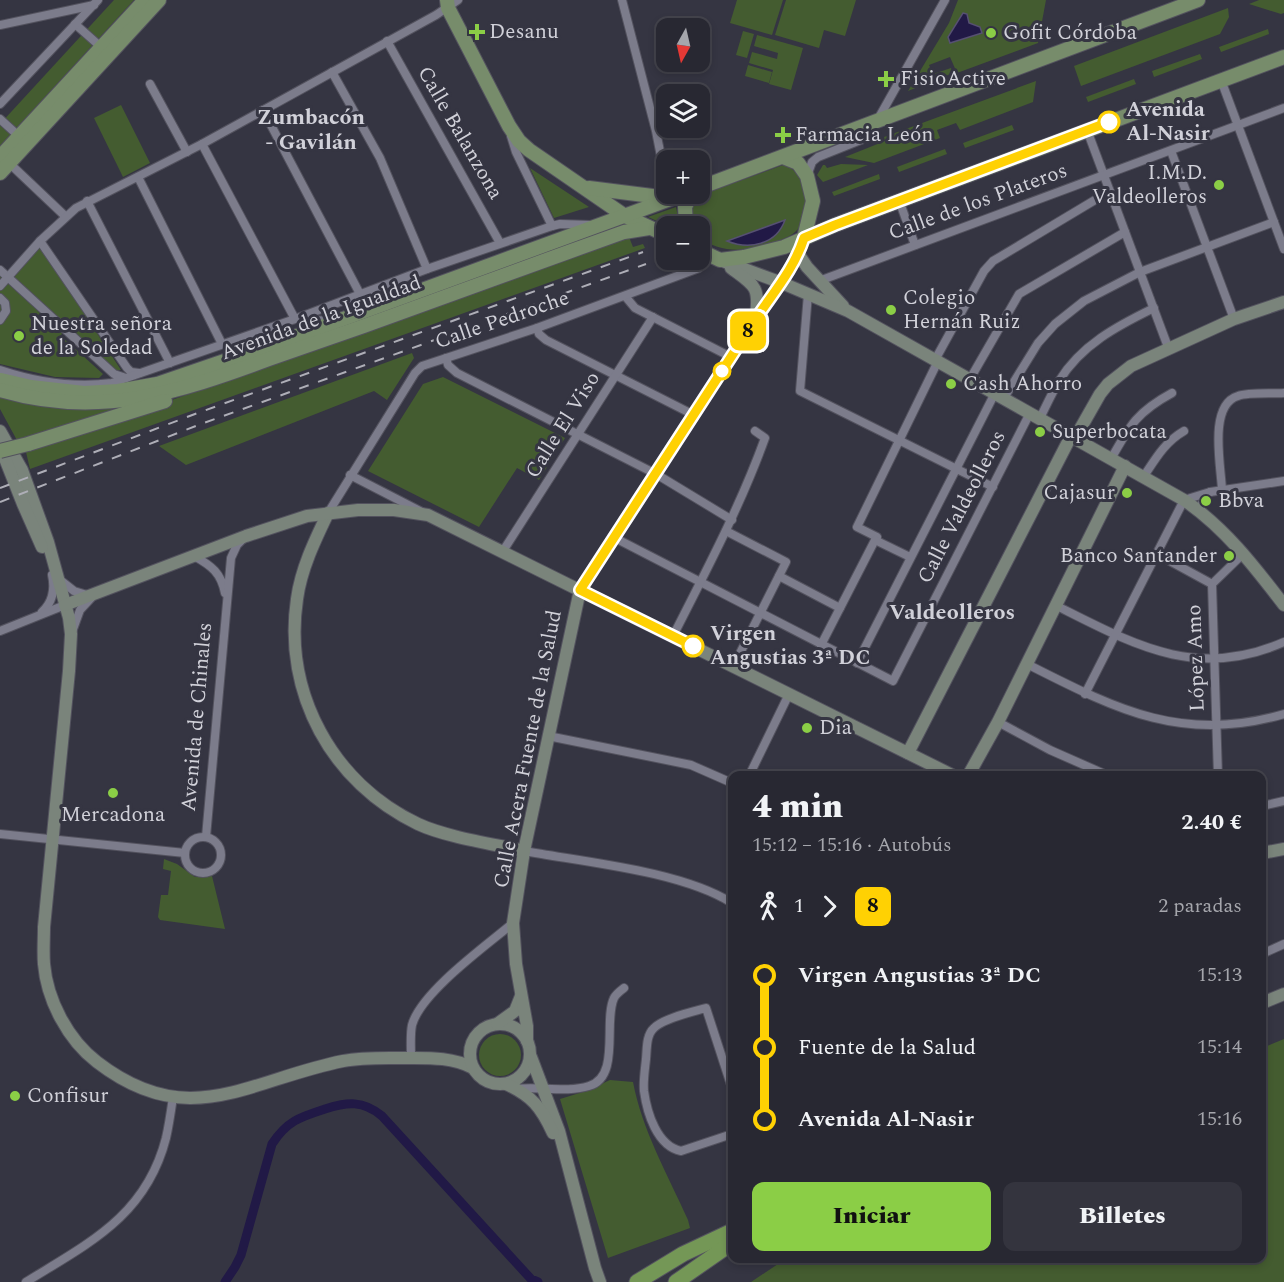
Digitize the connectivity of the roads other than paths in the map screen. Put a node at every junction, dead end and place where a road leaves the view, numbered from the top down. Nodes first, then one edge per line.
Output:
1 (622, 0) edge
2 (945, 0) edge
3 (1198, 0) edge
4 (96, 2) edge
5 (149, 2) edge
6 (448, 2) edge
7 (75, 24) junction
8 (0, 25) edge
9 (387, 41) junction
10 (101, 47) junction
11 (1284, 57) edge
12 (332, 72) junction
13 (1221, 80) junction
14 (150, 84) dead end
15 (895, 88) junction
16 (0, 104) edge
17 (1284, 108) edge
18 (263, 110) junction
19 (906, 110) junction
20 (0, 119) edge
21 (877, 120) junction
22 (1238, 125) junction
23 (509, 126) junction
24 (1087, 130) junction
25 (23, 140) junction
26 (202, 144) junction
27 (659, 150) edge
28 (1171, 151) junction
29 (187, 152) junction
30 (783, 157) junction
31 (3, 162) edge
32 (1104, 175) junction
33 (807, 176) junction
34 (138, 177) junction
35 (710, 184) edge
36 (584, 186) junction
37 (1110, 191) junction
38 (656, 195) edge
39 (899, 200) junction
40 (87, 201) junction
41 (656, 202) edge
42 (65, 216) junction
43 (625, 216) junction
44 (1274, 222) junction
45 (599, 225) junction
46 (552, 226) junction
47 (649, 228) junction
48 (656, 231) edge
49 (1125, 232) junction
50 (804, 238) junction
51 (40, 241) junction
52 (500, 243) junction
53 (915, 245) junction
54 (1207, 247) junction
55 (1284, 249) edge
56 (710, 255) edge
57 (798, 255) junction
58 (720, 260) junction
59 (427, 269) junction
60 (0, 270) edge
61 (694, 270) edge
62 (1140, 272) junction
63 (7, 277) junction
64 (819, 281) junction
65 (782, 283) junction
66 (0, 286) edge
67 (360, 294) junction
68 (808, 294) junction
69 (626, 296) junction
70 (0, 298) edge
71 (1284, 302) edge
72 (1154, 308) junction
73 (848, 311) junction
74 (653, 317) junction
75 (295, 319) junction
76 (1234, 319) junction
77 (0, 320) edge
78 (755, 320) junction
79 (333, 321) junction
80 (537, 328) junction
81 (222, 344) junction
82 (1168, 347) junction
83 (731, 357) junction
84 (446, 358) junction
85 (936, 361) junction
86 (170, 363) junction
87 (0, 370) edge
88 (145, 372) junction
89 (230, 374) junction
90 (615, 376) junction
91 (131, 377) junction
92 (970, 379) junction
93 (1, 380) edge
94 (0, 390) edge
95 (1172, 393) dead end
96 (1284, 393) edge
97 (1000, 396) junction
98 (694, 415) junction
99 (1035, 416) junction
100 (0, 431) edge
101 (755, 431) dead end
102 (1184, 431) dead end
103 (579, 434) junction
104 (1073, 437) junction
105 (898, 441) junction
106 (0, 446) edge
107 (0, 452) edge
108 (1111, 459) junction
109 (1125, 466) junction
110 (956, 468) junction
111 (656, 474) junction
112 (350, 475) junction
113 (1144, 476) junction
114 (1284, 481) edge
115 (993, 486) junction
116 (1222, 490) junction
117 (1210, 492) junction
118 (1184, 500) junction
119 (1200, 511) junction
120 (328, 513) junction
121 (428, 515) junction
122 (732, 520) junction
123 (726, 531) junction
124 (246, 536) junction
125 (615, 538) junction
126 (875, 540) junction
127 (503, 551) junction
128 (1244, 553) junction
129 (1157, 554) junction
130 (194, 556) junction
131 (910, 557) junction
132 (50, 563) junction
133 (779, 576) junction
134 (58, 580) junction
135 (700, 582) junction
136 (1212, 584) junction
137 (580, 590) junction
138 (97, 593) junction
139 (226, 600) junction
140 (1055, 604) junction
141 (65, 605) junction
142 (1284, 605) edge
143 (840, 608) junction
144 (761, 614) junction
145 (34, 618) junction
146 (0, 632) edge
147 (71, 634) junction
148 (1115, 635) junction
149 (672, 636) junction
150 (1284, 642) edge
151 (821, 645) junction
152 (1214, 659) junction
153 (857, 663) junction
154 (1027, 664) junction
155 (733, 667) junction
156 (789, 694) junction
157 (1085, 694) junction
158 (1284, 714) edge
159 (998, 722) junction
160 (1216, 725) junction
161 (548, 736) junction
162 (908, 753) junction
163 (751, 771) edge
164 (944, 771) edge
165 (971, 771) edge
166 (1097, 771) edge
167 (1218, 771) edge
168 (728, 781) edge
169 (1284, 801) edge
170 (1266, 805) edge
171 (0, 834) edge
172 (206, 837) junction
173 (54, 840) junction
174 (1284, 849) edge
175 (524, 851) junction
176 (1266, 852) edge
177 (185, 853) junction
178 (728, 901) edge
179 (513, 923) junction
180 (1284, 944) edge
181 (1266, 952) edge
182 (624, 988) dead end
183 (1284, 994) edge
184 (520, 996) junction
185 (1266, 1001) edge
186 (497, 1024) junction
187 (527, 1041) junction
188 (471, 1044) junction
189 (728, 1056) edge
190 (411, 1058) junction
191 (438, 1058) junction
192 (531, 1058) junction
193 (723, 1058) junction
194 (473, 1068) junction
195 (728, 1075) edge
196 (511, 1086) junction
197 (543, 1088) junction
198 (173, 1097) junction
199 (728, 1135) edge
200 (566, 1160) junction
201 (728, 1233) edge
202 (728, 1246) edge
203 (594, 1268) junction
204 (26, 1282) edge
205 (595, 1282) edge
206 (600, 1282) edge
207 (637, 1282) edge
208 (676, 1282) edge

1 - 27 street
2 - 15 street
3 - 19 main road
4 - 7 street
4 - 8 street
5 - 10 main road
5 - 25 main road
6 - 9 street
6 - 23 main road
7 - 10 street
7 - 16 street
9 - 12 street
9 - 52 street, Calle Balanzona
10 - 25 main road
11 - 13 main road
12 - 18 street
12 - 59 street
13 - 22 street
13 - 24 main road
14 - 29 street
15 - 19 street
15 - 21 street
17 - 22 street, Calle de los Plateros
18 - 26 street
18 - 67 street
19 - 21 main road
20 - 25 street
21 - 30 main road
21 - 33 street
22 - 28 street, Calle de los Plateros
22 - 44 street
23 - 36 main road
23 - 46 street
24 - 32 street
24 - 39 main road
25 - 31 main road
26 - 29 street
26 - 75 street
28 - 32 street, Calle de los Plateros
28 - 54 street
29 - 34 street
30 - 33 main road
30 - 35 main road
31 - 42 street
32 - 37 street
32 - 53 street, Calle de los Plateros
33 - 50 main road
34 - 40 street
34 - 81 street
36 - 38 main road
36 - 43 main road
37 - 49 street
37 - 85 street
39 - 50 main road
39 - 53 street
40 - 42 street
40 - 86 street
41 - 43 main road, Avenida de la Igualdad
42 - 51 street
43 - 45 main road, Avenida de la Igualdad
43 - 47 main road
44 - 54 street
44 - 55 street
45 - 46 street, Avenida de la Igualdad
45 - 79 main road, Avenida de la Igualdad
46 - 52 street, Avenida de la Igualdad
47 - 48 main road
47 - 89 main road, Avenida de la Igualdad
49 - 62 street
49 - 92 street
50 - 57 main road, Calle Acera Fuente de la Salud
50 - 58 main road
51 - 63 street
51 - 88 street
52 - 59 street, Avenida de la Igualdad
53 - 64 street, Calle de los Plateros
54 - 62 street
54 - 76 street
56 - 58 main road
57 - 64 main road
57 - 65 main road, Calle Acera Fuente de la Salud
58 - 65 main road
58 - 78 main road
59 - 67 street, Avenida de la Igualdad
60 - 63 street
61 - 69 street, Calle Pedroche
62 - 72 street
62 - 97 street
63 - 66 street
63 - 91 street
64 - 73 main road
65 - 68 main road
65 - 78 main road, Calle Acera Fuente de la Salud
67 - 75 street, Avenida de la Igualdad
68 - 73 main road
68 - 105 street
69 - 74 street
69 - 80 street, Calle Pedroche
70 - 77 street
71 - 76 main road
72 - 82 street
72 - 99 street, Calle Valdeolleros
73 - 85 main road
74 - 83 street
74 - 90 street, Calle El Viso
75 - 79 street, Avenida de la Igualdad
75 - 81 street, Avenida de la Igualdad
76 - 82 main road
78 - 83 main road, Calle Acera Fuente de la Salud
79 - 93 main road, Avenida de la Igualdad
80 - 84 street, Calle Pedroche
80 - 90 street
81 - 86 street, Avenida de la Igualdad
82 - 104 main road
83 - 98 main road, Calle Acera Fuente de la Salud
84 - 103 street
84 - 112 street, Calle Pedroche
85 - 92 main road
85 - 105 street
86 - 88 street, Avenida de la Igualdad
87 - 91 street, Avenida de la Igualdad
88 - 91 street, Avenida de la Igualdad
89 - 94 main road, Avenida de la Igualdad
89 - 107 main road, bridge
90 - 98 street
90 - 103 street, Calle El Viso
92 - 97 main road
95 - 108 street
96 - 116 street
97 - 99 main road
97 - 110 street
98 - 111 main road, Calle Acera Fuente de la Salud
99 - 104 main road
99 - 115 street, Calle Valdeolleros
100 - 134 main road
101 - 122 street
102 - 113 street
103 - 111 street
103 - 127 street, Calle El Viso
104 - 108 main road
104 - 162 main road
105 - 110 street
105 - 126 street
106 - 132 main road
108 - 109 main road
109 - 113 main road
109 - 140 main road
110 - 115 street
110 - 131 street
111 - 122 street
111 - 125 main road, Calle Acera Fuente de la Salud
112 - 120 street, Calle Pedroche
112 - 121 street
113 - 118 main road
114 - 116 street
115 - 153 street, Calle Valdeolleros
116 - 117 street
117 - 118 street
117 - 119 street
118 - 119 main road
118 - 129 street
119 - 128 main road
120 - 121 main road
120 - 124 main road
120 - 175 main road
121 - 127 main road
122 - 123 street
123 - 133 street
123 - 135 street
124 - 130 main road
124 - 139 street, Avenida de Chinales
125 - 135 street
125 - 137 main road, Calle Acera Fuente de la Salud
126 - 131 street
126 - 143 street
127 - 137 main road
128 - 136 street, López Amo
128 - 142 main road
129 - 136 street
129 - 148 street
130 - 138 main road
130 - 139 street, Avenida de Chinales
131 - 153 street
132 - 134 main road
132 - 145 street
133 - 143 street
133 - 144 street
134 - 138 street
134 - 141 main road
135 - 144 street
135 - 149 street
136 - 152 street, López Amo
137 - 149 main road
137 - 161 main road, Calle Acera Fuente de la Salud
138 - 141 main road
138 - 147 street
139 - 172 street, Avenida de Chinales
140 - 148 street
140 - 154 main road
141 - 145 street
141 - 147 main road
143 - 151 street
144 - 151 street
144 - 155 street
145 - 146 street
147 - 173 main road
148 - 152 street
148 - 157 street
149 - 155 main road
150 - 152 street
151 - 153 street
152 - 160 street, López Amo
154 - 157 street
154 - 159 main road
155 - 156 main road
156 - 162 main road
156 - 163 street
157 - 160 street
158 - 160 street
159 - 165 main road
159 - 166 street
160 - 167 street, López Amo
161 - 168 street
161 - 175 main road, Calle Acera Fuente de la Salud
162 - 164 main road
169 - 170 street
171 - 173 street
172 - 177 street
172 - 177 street
173 - 177 street
173 - 198 main road
174 - 176 main road
175 - 178 street
175 - 179 main road, Calle Acera Fuente de la Salud
179 - 184 main road, Calle Acera Fuente de la Salud
179 - 190 street
180 - 181 street
182 - 197 street
183 - 185 main road
184 - 186 main road
184 - 187 main road, Calle Acera Fuente de la Salud
186 - 187 main road
186 - 188 main road
187 - 192 main road
188 - 191 main road
188 - 194 main road
189 - 193 street
190 - 191 main road
190 - 198 main road
191 - 194 main road
192 - 196 main road
192 - 197 main road
193 - 195 street
193 - 199 street
194 - 196 main road
196 - 197 street
196 - 200 main road
197 - 200 main road
198 - 204 street
200 - 203 main road
201 - 207 highway
202 - 208 highway
203 - 205 main road
203 - 206 main road

